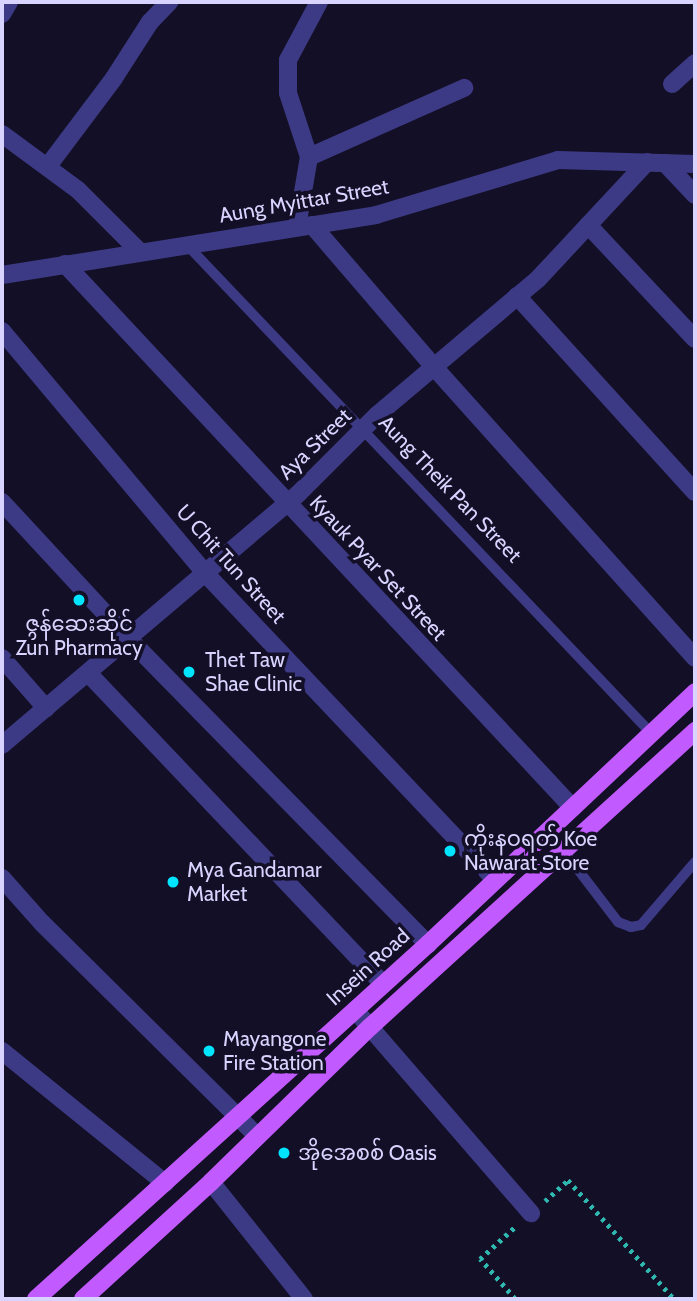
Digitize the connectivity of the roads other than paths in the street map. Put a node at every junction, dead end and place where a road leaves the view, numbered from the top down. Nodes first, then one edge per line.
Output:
1 (9, 2) edge
2 (169, 2) edge
3 (319, 2) edge
4 (2, 14) edge
5 (695, 63) edge
6 (673, 84) dead end
7 (464, 88) dead end
8 (2, 134) edge
9 (309, 157) junction
10 (656, 163) junction
11 (695, 164) edge
12 (48, 166) junction
13 (695, 195) edge
14 (588, 225) junction
15 (305, 226) junction
16 (187, 245) junction
17 (139, 251) junction
18 (65, 264) junction
19 (2, 275) edge
20 (517, 296) junction
21 (2, 331) edge
22 (695, 338) edge
23 (434, 367) junction
24 (362, 430) junction
25 (695, 492) edge
26 (2, 502) edge
27 (286, 503) junction
28 (205, 573) junction
29 (128, 638) junction
30 (2, 658) edge
31 (695, 658) edge
32 (89, 674) junction
33 (695, 692) edge
34 (46, 708) junction
35 (695, 731) edge
36 (652, 733) junction
37 (2, 746) edge
38 (573, 808) junction
39 (563, 850) junction
40 (695, 862) edge
41 (2, 878) edge
42 (495, 880) junction
43 (428, 944) junction
44 (383, 984) junction
45 (355, 1010) junction
46 (370, 1027) junction
47 (2, 1051) edge
48 (237, 1117) junction
49 (257, 1136) junction
50 (211, 1182) junction
51 (165, 1183) junction
52 (531, 1213) road end
53 (36, 1299) edge
54 (83, 1299) edge
55 (304, 1299) edge

1 - 4 street
2 - 12 street
3 - 9 street
5 - 6 street
7 - 9 street
8 - 12 street
9 - 15 street
10 - 11 street, Aung Myittar Street
10 - 13 street
10 - 14 street, Aya Street
10 - 15 street, Aung Myittar Street
12 - 17 street
14 - 20 street, Aya Street
14 - 22 street
15 - 16 street, Aung Myittar Street
15 - 23 street
16 - 17 street, Aung Myittar Street
16 - 24 lane, Aung Theik Pan Street
17 - 18 street, Aung Myittar Street
18 - 19 street, Aung Myittar Street
18 - 27 street, Kyauk Pyar Set Street
20 - 23 street, Aya Street
20 - 25 street
21 - 28 street, U Chit Tun Street
23 - 24 street, Aya Street
23 - 31 street
24 - 27 street, Aya Street
24 - 36 lane, Aung Theik Pan Street
26 - 29 street
27 - 28 street, Aya Street
27 - 38 street, Kyauk Pyar Set Street
28 - 29 street, Aya Street
28 - 42 street, U Chit Tun Street
29 - 32 street, Aya Street
29 - 43 street
30 - 34 street
32 - 34 street, Aya Street
32 - 44 street
33 - 36 main road, Insein Road
34 - 37 street, Aya Street
35 - 39 main road
36 - 38 main road, Insein Road
38 - 42 main road, Insein Road
39 - 40 lane
39 - 46 main road
41 - 48 street
42 - 43 main road, Insein Road
43 - 44 main road, Insein Road
44 - 45 main road, Insein Road
45 - 46 street
45 - 48 main road, Insein Road
46 - 49 main road
46 - 52 street
47 - 51 street
48 - 49 street
48 - 51 main road, Insein Road
49 - 50 main road
50 - 54 main road
50 - 55 street
51 - 53 main road, Insein Road

